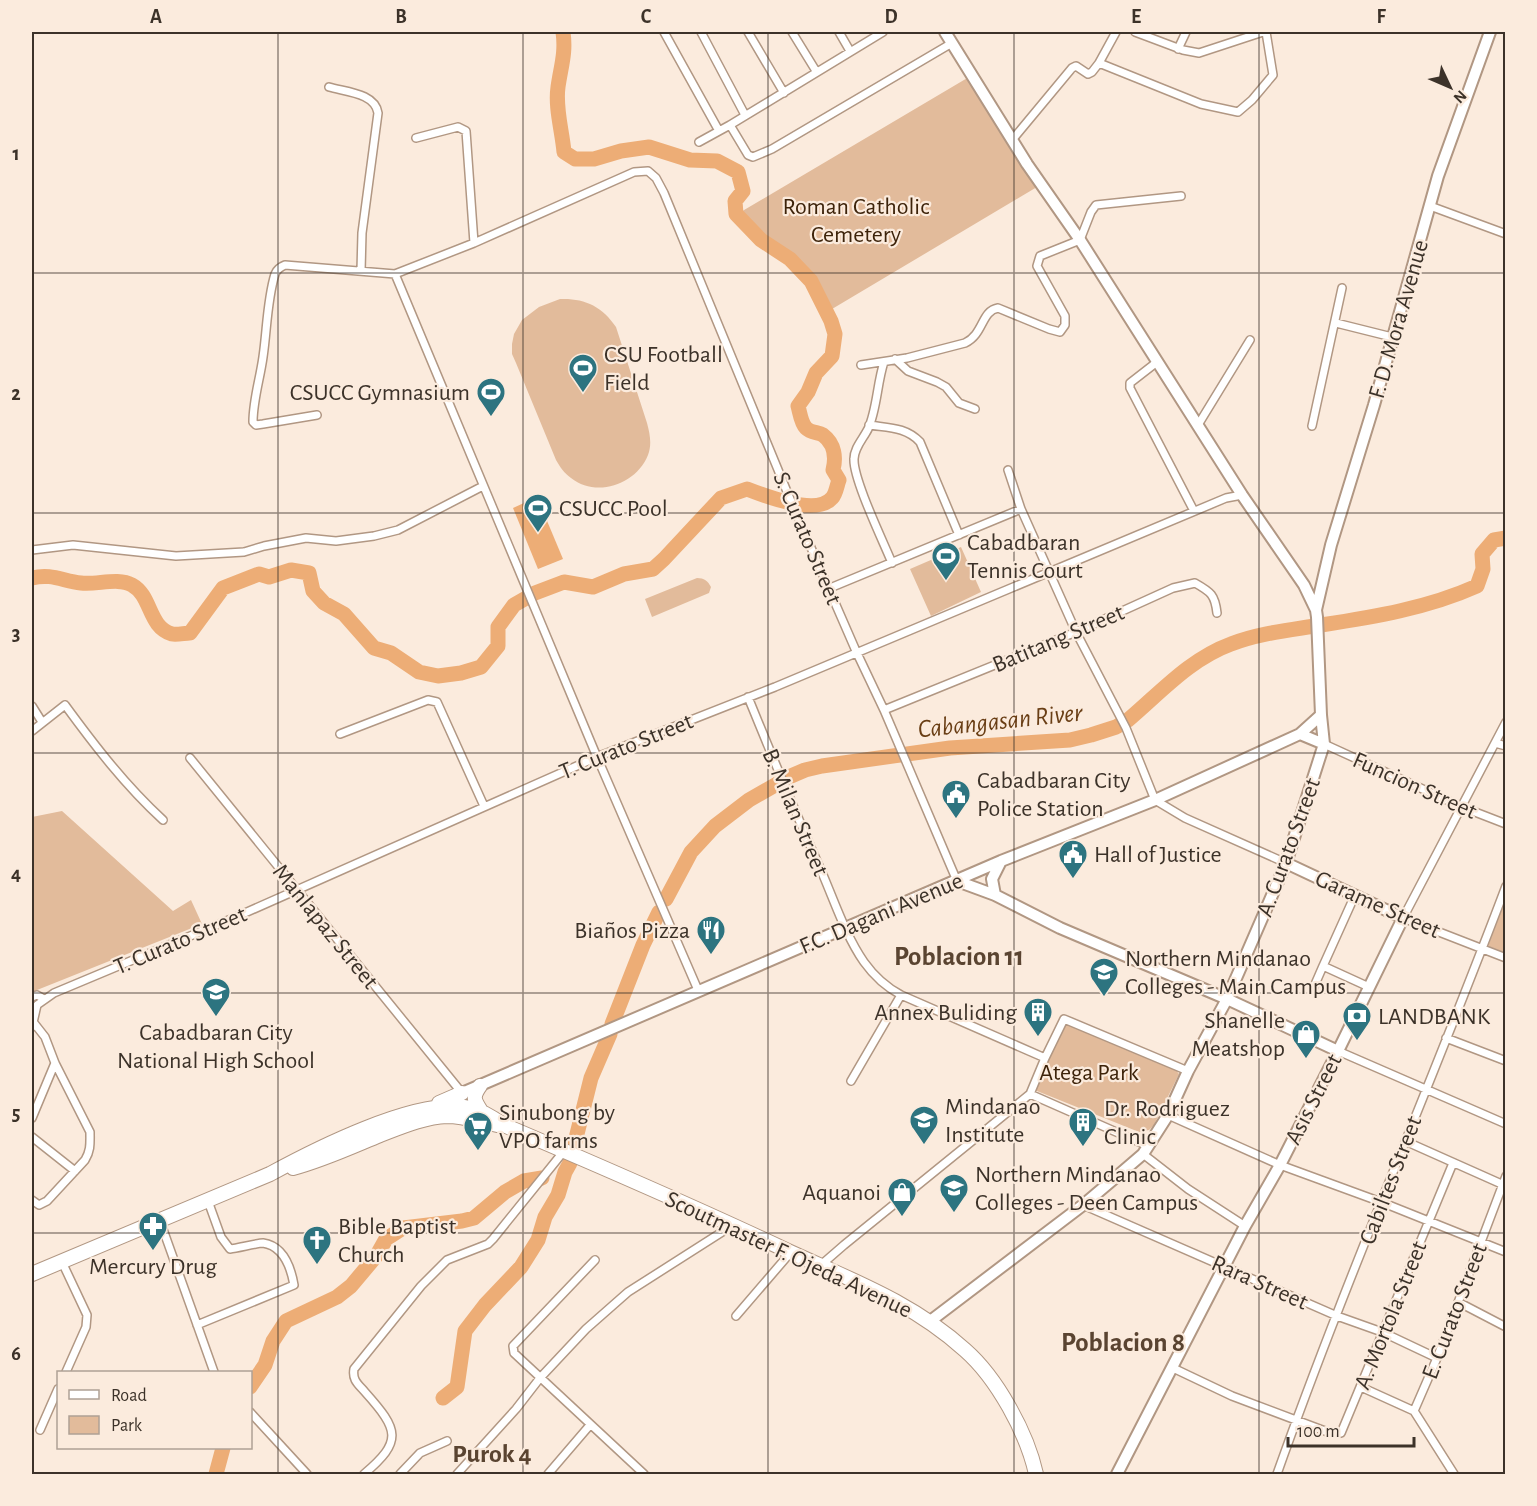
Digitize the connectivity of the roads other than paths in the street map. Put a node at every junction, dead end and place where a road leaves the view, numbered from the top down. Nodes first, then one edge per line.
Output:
1 (664, 32) edge
2 (701, 32) edge
3 (747, 32) edge
4 (792, 32) edge
5 (839, 32) edge
6 (883, 32) edge
7 (945, 32) edge
8 (1116, 32) edge
9 (1135, 32) edge
10 (1186, 32) edge
11 (1264, 32) edge
12 (1490, 32) edge
13 (952, 43) junction
14 (1178, 49) junction
15 (850, 51) junction
16 (1100, 63) junction
17 (816, 71) junction
18 (329, 87) dead end
19 (784, 93) junction
20 (745, 115) junction
21 (730, 125) junction
22 (719, 131) junction
23 (416, 138) dead end
24 (1013, 139) junction
25 (699, 142) dead end
26 (1181, 196) dead end
27 (1430, 206) junction
28 (1506, 234) edge
29 (1080, 240) junction
30 (474, 243) junction
31 (361, 271) junction
32 (395, 274) junction
33 (1342, 288) dead end
34 (1336, 323) junction
35 (1392, 337) junction
36 (1251, 340) dead end
37 (895, 359) junction
38 (884, 362) junction
39 (1157, 362) junction
40 (861, 365) dead end
41 (975, 409) dead end
42 (317, 415) dead end
43 (869, 425) junction
44 (1198, 425) junction
45 (1312, 426) dead end
46 (1008, 470) dead end
47 (1235, 484) junction
48 (483, 486) junction
49 (1242, 495) junction
50 (1226, 498) junction
51 (1021, 509) junction
52 (1194, 511) junction
53 (959, 535) junction
54 (32, 550) edge
55 (892, 563) junction
56 (1049, 572) junction
57 (1298, 577) junction
58 (1324, 577) junction
59 (830, 588) junction
60 (1217, 613) dead end
61 (1317, 619) junction
62 (1076, 632) junction
63 (856, 651) junction
64 (748, 697) junction
65 (32, 706) edge
66 (884, 710) junction
67 (1321, 716) junction
68 (42, 722) junction
69 (1506, 722) edge
70 (32, 731) edge
71 (340, 734) dead end
72 (1300, 734) junction
73 (1495, 743) junction
74 (1324, 744) junction
75 (1506, 746) edge
76 (597, 757) junction
77 (190, 759) dead end
78 (1155, 800) junction
79 (484, 806) junction
80 (1462, 807) junction
81 (163, 820) dead end
82 (1506, 824) edge
83 (1001, 861) junction
84 (1286, 863) junction
85 (957, 881) junction
86 (1506, 886) edge
87 (296, 889) junction
88 (995, 895) junction
89 (1355, 895) junction
90 (1403, 918) junction
91 (845, 927) junction
92 (1482, 949) junction
93 (1506, 958) edge
94 (1323, 966) junction
95 (1369, 987) junction
96 (1312, 989) dead end
97 (698, 990) junction
98 (901, 996) junction
99 (32, 997) edge
100 (44, 999) junction
101 (1227, 999) junction
102 (33, 1025) edge
103 (1446, 1038) junction
104 (1338, 1051) junction
105 (1045, 1058) junction
106 (1506, 1061) edge
107 (55, 1063) junction
108 (1188, 1071) junction
109 (851, 1081) dead end
110 (480, 1086) junction
111 (1425, 1089) junction
112 (462, 1093) junction
113 (1030, 1094) junction
114 (423, 1109) junction
115 (481, 1111) junction
116 (1168, 1115) junction
117 (32, 1118) edge
118 (1506, 1124) edge
119 (506, 1126) junction
120 (32, 1137) edge
121 (1405, 1141) junction
122 (1146, 1150) junction
123 (564, 1151) junction
124 (1454, 1163) junction
125 (1280, 1165) junction
126 (75, 1171) junction
127 (270, 1174) junction
128 (1506, 1176) edge
129 (1504, 1185) edge
130 (32, 1200) edge
131 (208, 1201) junction
132 (1381, 1202) junction
133 (1083, 1205) junction
134 (160, 1221) junction
135 (1428, 1221) junction
136 (733, 1225) junction
137 (1245, 1226) junction
138 (1481, 1241) junction
139 (1506, 1251) edge
140 (791, 1252) junction
141 (595, 1260) dead end
142 (62, 1262) junction
143 (821, 1265) junction
144 (1224, 1267) junction
145 (32, 1274) edge
146 (1458, 1302) junction
147 (736, 1316) dead end
148 (1337, 1316) junction
149 (929, 1322) junction
150 (197, 1325) junction
151 (1506, 1327) edge
152 (1382, 1332) junction
153 (1437, 1358) junction
154 (1173, 1368) junction
155 (66, 1371) edge
156 (214, 1371) edge
157 (540, 1378) junction
158 (1361, 1387) junction
159 (57, 1391) edge
160 (1414, 1411) junction
161 (252, 1414) edge
162 (1296, 1420) junction
163 (590, 1425) junction
164 (40, 1430) dead end
165 (447, 1441) dead end
166 (307, 1474) edge
167 (364, 1474) edge
168 (400, 1474) edge
169 (457, 1474) edge
170 (548, 1474) edge
171 (644, 1474) edge
172 (1036, 1474) edge
173 (1118, 1474) edge
174 (1277, 1474) edge
175 (1454, 1474) edge

1 - 22 street
2 - 20 street
3 - 19 street
4 - 17 street
5 - 15 street
6 - 15 street
7 - 13 main road
8 - 16 street
9 - 14 street
10 - 14 street
11 - 14 street
11 - 16 street
12 - 27 main road, F. D. Mora Avenue
13 - 21 street
13 - 24 main road
15 - 17 street
16 - 24 street
17 - 19 street
18 - 31 street
19 - 20 street
20 - 21 street
21 - 22 street
22 - 25 street
23 - 30 street
24 - 29 main road
26 - 29 street
27 - 28 street
27 - 35 main road, F. D. Mora Avenue
29 - 37 street
29 - 39 main road
30 - 32 street
30 - 59 street, S. Curato Street
31 - 32 street
31 - 42 street
32 - 48 street
33 - 34 street
34 - 35 street
34 - 45 street
35 - 58 main road, F. D. Mora Avenue
36 - 44 street
37 - 38 street
37 - 41 street
38 - 40 street
38 - 43 street
39 - 44 main road
39 - 52 street
43 - 53 street
43 - 55 street
44 - 47 main road
46 - 51 street
47 - 49 main road
47 - 50 street
48 - 54 street
48 - 76 street
49 - 50 street, T. Curato Street
49 - 57 main road
50 - 52 street, T. Curato Street
51 - 53 street
51 - 56 street
52 - 56 street, T. Curato Street
53 - 55 street
55 - 59 street
56 - 62 street
56 - 63 street, T. Curato Street
57 - 58 main road
57 - 61 main road
58 - 61 main road, F. D. Mora Avenue
59 - 63 street, S. Curato Street
60 - 62 street, Batitang Street
61 - 67 main road
62 - 66 street, Batitang Street
62 - 78 street
63 - 64 street, T. Curato Street
63 - 66 street, S. Curato Street
64 - 76 street, T. Curato Street
64 - 91 street, B. Milan Street
65 - 68 street
66 - 85 street, S. Curato Street
67 - 72 main road, F.C. Dagani Avenue
67 - 74 main road
68 - 70 street
68 - 81 street
69 - 73 street, Asis Street
71 - 79 street
72 - 74 main road
72 - 78 main road, F.C. Dagani Avenue
73 - 75 street
73 - 80 street, Asis Street
74 - 80 street, Funcion Street
74 - 84 main road, A. Curato Street
76 - 79 street, T. Curato Street
76 - 97 street
77 - 87 street, Manlapaz Street
78 - 83 main road, F.C. Dagani Avenue
78 - 84 street, Garame Street
79 - 87 street, T. Curato Street
80 - 82 street, Funcion Street
80 - 90 street, Asis Street
83 - 85 main road, F.C. Dagani Avenue
83 - 88 main road
84 - 89 main road, Garame Street
84 - 101 main road, A. Curato Street
85 - 88 main road
85 - 91 main road, F.C. Dagani Avenue
86 - 92 street, Cabiltes Street
87 - 100 street, T. Curato Street
87 - 112 street, Manlapaz Street
88 - 101 main road
89 - 90 main road, Garame Street
89 - 94 street
90 - 92 street, Garame Street
90 - 95 main road, Asis Street
91 - 97 main road, F.C. Dagani Avenue
91 - 98 street, B. Milan Street
92 - 93 street, Garame Street
92 - 103 street, Cabiltes Street
94 - 95 street
94 - 96 street
95 - 104 main road, Asis Street
97 - 110 main road, F.C. Dagani Avenue
98 - 105 street, B. Milan Street
98 - 109 street
99 - 100 street
100 - 102 street
101 - 104 main road
101 - 108 main road, A. Curato Street
102 - 107 street
103 - 106 street
103 - 111 street, Cabiltes Street
104 - 111 street
104 - 125 main road, Asis Street
105 - 108 street
105 - 113 street
107 - 117 street
107 - 126 street
108 - 116 main road, A. Curato Street
110 - 112 main road, F.C. Dagani Avenue
110 - 115 highway
111 - 118 street
111 - 121 street, Cabiltes Street
112 - 114 highway
113 - 122 street
113 - 143 street
114 - 115 highway, Scoutmaster F. Ojeda Avenue
114 - 127 highway, Scoutmaster F. Ojeda Avenue
115 - 119 highway, Scoutmaster F. Ojeda Avenue
116 - 122 main road, A. Curato Street
116 - 125 street
119 - 123 highway, Scoutmaster F. Ojeda Avenue
119 - 127 highway, Scoutmaster F. Ojeda Avenue
120 - 126 street
121 - 124 street
121 - 132 street, Cabiltes Street
122 - 133 main road, A. Curato Street
122 - 137 street
123 - 136 highway, Scoutmaster F. Ojeda Avenue
123 - 167 street
124 - 129 street
124 - 135 street, A. Mortola Street
125 - 132 street
125 - 137 main road, Asis Street
126 - 130 street
127 - 131 highway, Scoutmaster F. Ojeda Avenue
128 - 129 street, E. Curato Street
129 - 138 street, E. Curato Street
131 - 134 highway, Scoutmaster F. Ojeda Avenue
131 - 150 street
132 - 135 street
132 - 148 street, Cabiltes Street
133 - 144 street, Rara Street
133 - 149 main road, A. Curato Street
134 - 142 highway, Scoutmaster F. Ojeda Avenue
134 - 150 street
135 - 138 street
135 - 152 street, A. Mortola Street
136 - 140 highway, Scoutmaster F. Ojeda Avenue
136 - 157 street
137 - 144 main road, Asis Street
138 - 139 street
138 - 146 street, E. Curato Street
140 - 143 highway, Scoutmaster F. Ojeda Avenue
140 - 147 street
141 - 157 street
142 - 145 highway, Scoutmaster F. Ojeda Avenue
142 - 155 street
143 - 149 highway, Scoutmaster F. Ojeda Avenue
144 - 148 street, Rara Street
144 - 154 main road, Asis Street
146 - 151 street
146 - 153 street, E. Curato Street
148 - 152 street, Rara Street
148 - 162 street, Cabiltes Street
149 - 172 highway, Scoutmaster F. Ojeda Avenue
150 - 156 street
152 - 153 street, Rara Street
152 - 158 street, A. Mortola Street
153 - 160 street, E. Curato Street
154 - 162 street
154 - 173 main road, Asis Street
157 - 163 street
157 - 169 street
158 - 160 street
158 - 162 street, A. Mortola Street
159 - 164 street
160 - 175 street
161 - 166 street
162 - 174 street, Cabiltes Street
163 - 170 street
163 - 171 street
165 - 168 street

